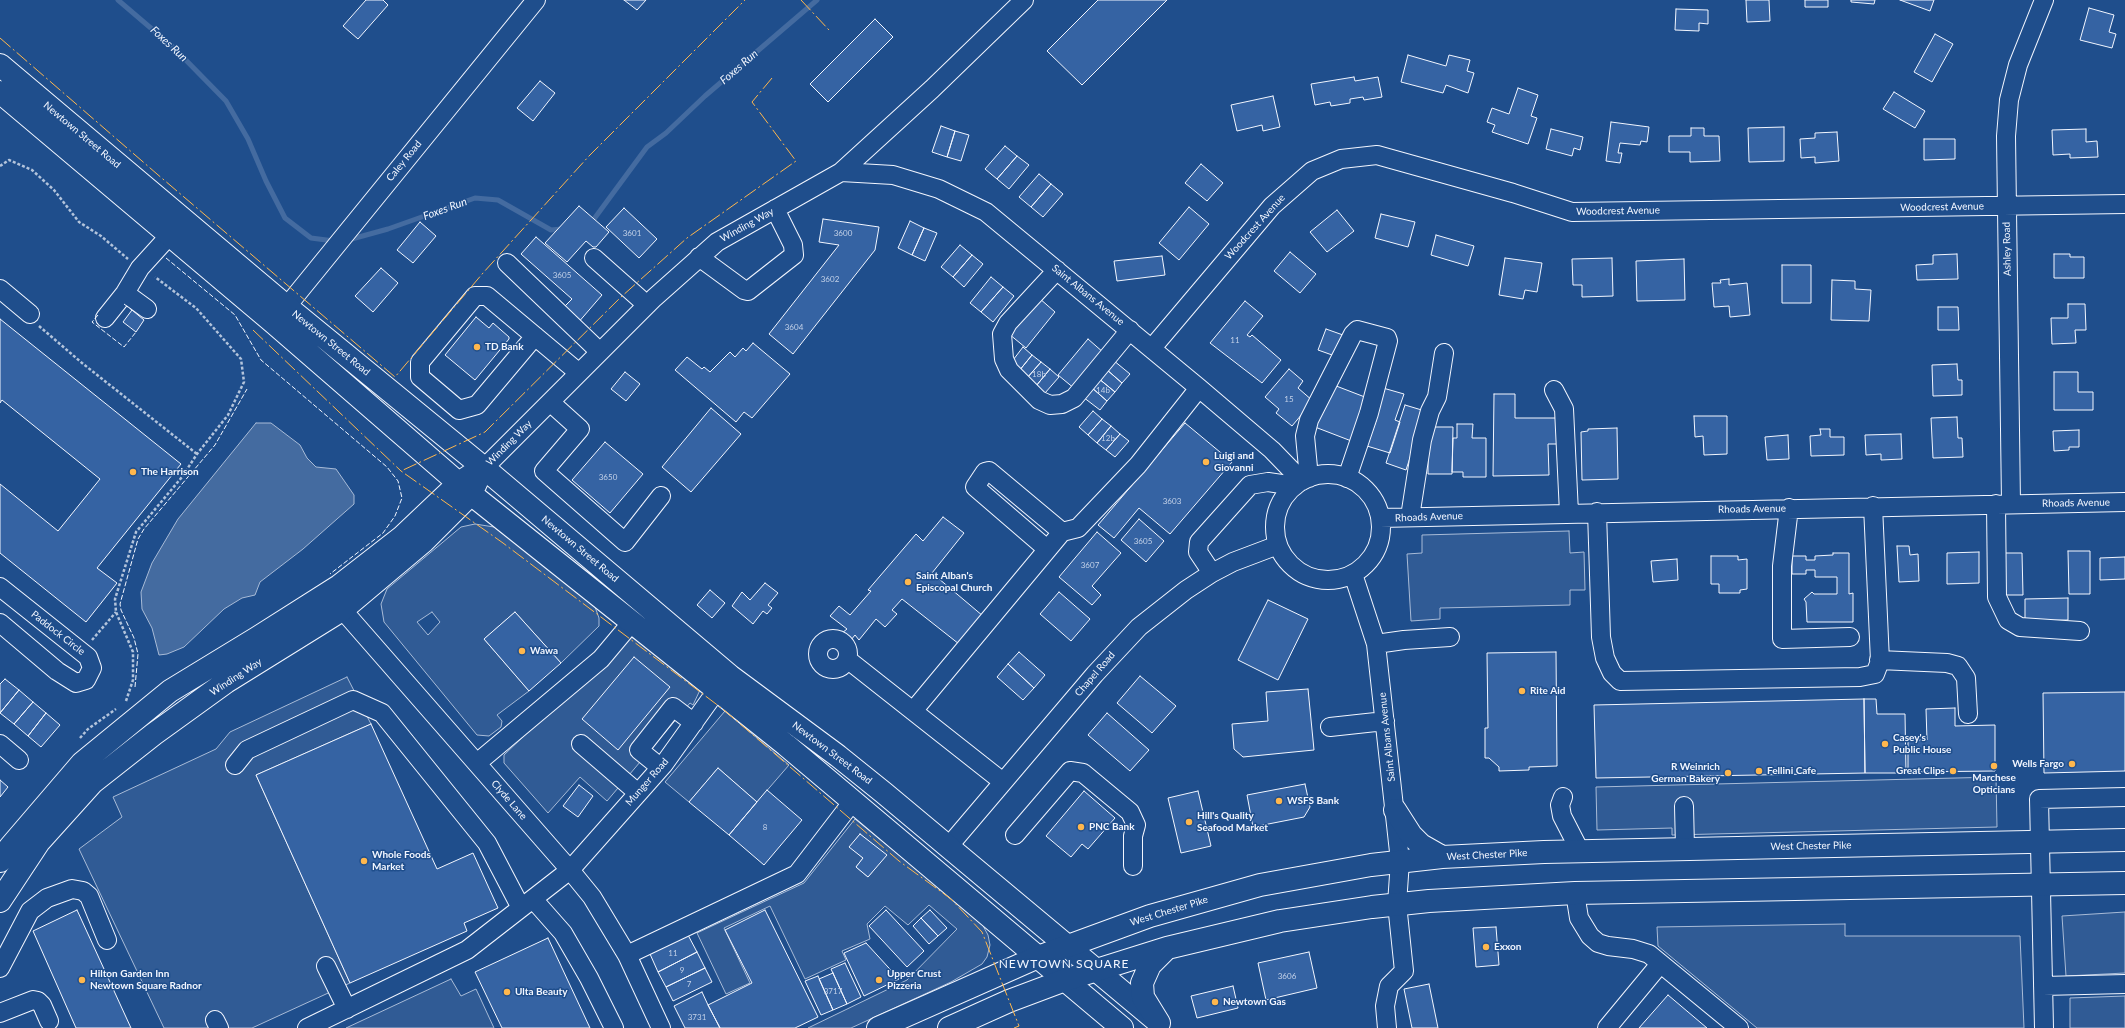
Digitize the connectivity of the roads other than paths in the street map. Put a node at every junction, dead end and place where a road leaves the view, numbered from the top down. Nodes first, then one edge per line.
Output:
1 (536, 0) edge
2 (1024, 0) edge
3 (2044, 0) edge
4 (0, 65) edge
5 (0, 92) edge
6 (841, 172) junction
7 (2125, 204) edge
8 (2007, 206) junction
9 (775, 209) junction
10 (170, 235) junction
11 (700, 257) junction
12 (594, 258) dead end
13 (507, 264) dead end
14 (1056, 270) junction
15 (0, 289) edge
16 (125, 292) junction
17 (647, 305) junction
18 (147, 309) dead end
19 (30, 314) road end
20 (280, 314) junction
21 (105, 318) dead end
22 (1130, 330) junction
23 (534, 336) junction
24 (1152, 348) junction
25 (600, 352) junction
26 (1444, 353) dead end
27 (579, 373) junction
28 (1199, 388) junction
29 (1554, 390) dead end
30 (550, 402) junction
31 (484, 468) junction
32 (1347, 478) junction
33 (1302, 482) junction
34 (465, 489) junction
35 (661, 496) dead end
36 (2125, 502) edge
37 (2003, 503) junction
38 (1873, 506) junction
39 (1789, 508) junction
40 (1597, 512) junction
41 (1569, 513) junction
42 (1410, 517) junction
43 (1380, 518) junction
44 (1062, 532) junction
45 (1278, 545) junction
46 (1047, 549) junction
47 (1212, 573) junction
48 (1353, 574) junction
49 (0, 587) edge
50 (328, 593) junction
51 (342, 610) junction
52 (632, 622) junction
53 (1, 627) edge
54 (2080, 632) dead end
55 (1450, 637) dead end
56 (1850, 637) dead end
57 (1376, 644) junction
58 (848, 659) dead end
59 (1879, 660) junction
60 (717, 690) junction
61 (913, 711) junction
62 (1968, 714) dead end
63 (1385, 721) junction
64 (694, 723) junction
65 (1330, 727) dead end
66 (0, 744) edge
67 (581, 744) dead end
68 (19, 760) dead end
69 (477, 763) junction
70 (235, 765) dead end
71 (666, 768) junction
72 (1003, 782) junction
73 (638, 793) junction
74 (1563, 797) dead end
75 (2125, 797) edge
76 (853, 801) junction
77 (1684, 806) dead end
78 (1395, 810) junction
79 (1015, 835) dead end
80 (2125, 840) edge
81 (2039, 842) junction
82 (948, 847) junction
83 (1685, 848) junction
84 (1580, 851) junction
85 (2, 855) edge
86 (1442, 857) junction
87 (1400, 861) junction
88 (1133, 866) dead end
89 (570, 870) junction
90 (2125, 883) edge
91 (2040, 884) junction
92 (1575, 893) junction
93 (0, 901) edge
94 (527, 904) junction
95 (1397, 904) junction
96 (107, 940) dead end
97 (1066, 945) junction
98 (1167, 948) junction
99 (627, 955) junction
100 (1038, 957) junction
101 (1660, 964) junction
102 (326, 966) dead end
103 (0, 968) edge
104 (1096, 970) junction
105 (1065, 980) junction
106 (2125, 984) edge
107 (2043, 986) junction
108 (346, 1009) junction
109 (0, 1013) edge
110 (49, 1021) dead end
111 (1162, 1026) edge
112 (307, 1028) edge
113 (614, 1028) edge
114 (661, 1028) edge
115 (878, 1028) edge
116 (949, 1028) edge
117 (1122, 1028) edge
118 (1387, 1028) edge
119 (1607, 1028) edge
120 (1739, 1028) edge
121 (2044, 1028) edge

1 - 20 street, Caley Road
2 - 6 street, Winding Way
3 - 8 street, Ashley Road
4 - 20 main road, Newtown Street Road
5 - 10 main road, Newtown Street Road
6 - 9 street, Winding Way
6 - 14 street, Saint Albans Avenue
7 - 8 street, Woodcrest Avenue
8 - 24 street, Woodcrest Avenue
8 - 37 street, Ashley Road
9 - 11 street, Winding Way
9 - 11 street
10 - 16 street
10 - 20 main road, Newtown Street Road
11 - 17 street, Winding Way
12 - 17 street
13 - 25 street
14 - 22 street, Saint Albans Avenue
14 - 22 street
15 - 19 street
16 - 18 street
16 - 21 street
17 - 25 street, Winding Way
20 - 31 main road, Newtown Street Road
20 - 34 main road, Newtown Street Road
22 - 24 street, Saint Albans Avenue
23 - 23 street
23 - 27 street
24 - 28 street, Saint Albans Avenue
25 - 27 street, Winding Way
26 - 42 street
27 - 30 street, Winding Way
28 - 33 street, Saint Albans Avenue
28 - 44 street
29 - 41 street
30 - 31 street, Winding Way
30 - 35 street
31 - 34 main road, Winding Way
31 - 82 main road, Newtown Street Road
32 - 33 street
32 - 33 street
32 - 43 street
33 - 45 street
33 - 47 street
34 - 50 main road, Winding Way
34 - 51 main road, Winding Way
34 - 52 main road, Newtown Street Road
36 - 37 street, Rhoads Avenue
37 - 38 street, Rhoads Avenue
37 - 54 street, Ashley Road
38 - 39 street, Rhoads Avenue
38 - 59 street
39 - 40 street, Rhoads Avenue
39 - 56 street
40 - 41 street, Rhoads Avenue
40 - 59 street
41 - 42 street, Rhoads Avenue
42 - 43 street, Rhoads Avenue
43 - 48 street
44 - 46 street
44 - 46 street
45 - 47 street, Chapel Road
45 - 48 street
46 - 61 street
47 - 72 street, Chapel Road
48 - 57 street, Saint Albans Avenue
49 - 53 street, Paddock Circle
50 - 51 street, Clyde Lane
50 - 85 main road, Winding Way
51 - 69 street, Clyde Lane
51 - 93 main road, Winding Way
52 - 60 main road, Newtown Street Road
52 - 69 street
55 - 57 street
57 - 63 street, Saint Albans Avenue
58 - 61 street
59 - 62 street
60 - 64 street, Munger Road
60 - 76 main road, Newtown Street Road
61 - 72 street
63 - 65 street
63 - 78 street, Saint Albans Avenue
64 - 71 street, Munger Road
64 - 71 street
66 - 68 street
67 - 73 street
69 - 89 street, Clyde Lane
70 - 94 street
71 - 73 street, Munger Road
72 - 82 street, Chapel Road
73 - 89 street, Munger Road
74 - 84 street
75 - 81 street
76 - 99 street
76 - 100 main road, Newtown Street Road
77 - 83 street
78 - 86 main road
78 - 87 street, Saint Albans Avenue
79 - 88 street
80 - 81 main road, West Chester Pike
81 - 83 main road, West Chester Pike
81 - 91 street
82 - 97 main road, Newtown Street Road
83 - 84 main road, West Chester Pike
84 - 86 main road, West Chester Pike
86 - 87 main road, West Chester Pike
87 - 95 street, Saint Albans Avenue
87 - 97 main road, West Chester Pike
89 - 94 street, Munger Road
89 - 99 street, Clyde Lane
90 - 91 main road
91 - 92 main road
91 - 107 street
92 - 95 main road
92 - 101 street
94 - 108 street, Munger Road
94 - 113 street
95 - 98 main road
95 - 118 street, Saint Albans Avenue
96 - 103 street
97 - 100 main road, West Chester Pike
97 - 104 main road, Newtown Street Road
98 - 104 main road
98 - 111 main road
99 - 114 street, Clyde Lane
100 - 105 main road, Newtown Street Road
100 - 115 main road, West Chester Pike
101 - 119 street
101 - 120 street
102 - 108 street
104 - 105 main road
104 - 111 main road, Newtown Street Road
105 - 116 main road
105 - 117 main road, Newtown Street Road
106 - 107 street
107 - 121 street
108 - 112 street, Munger Road
109 - 110 street

